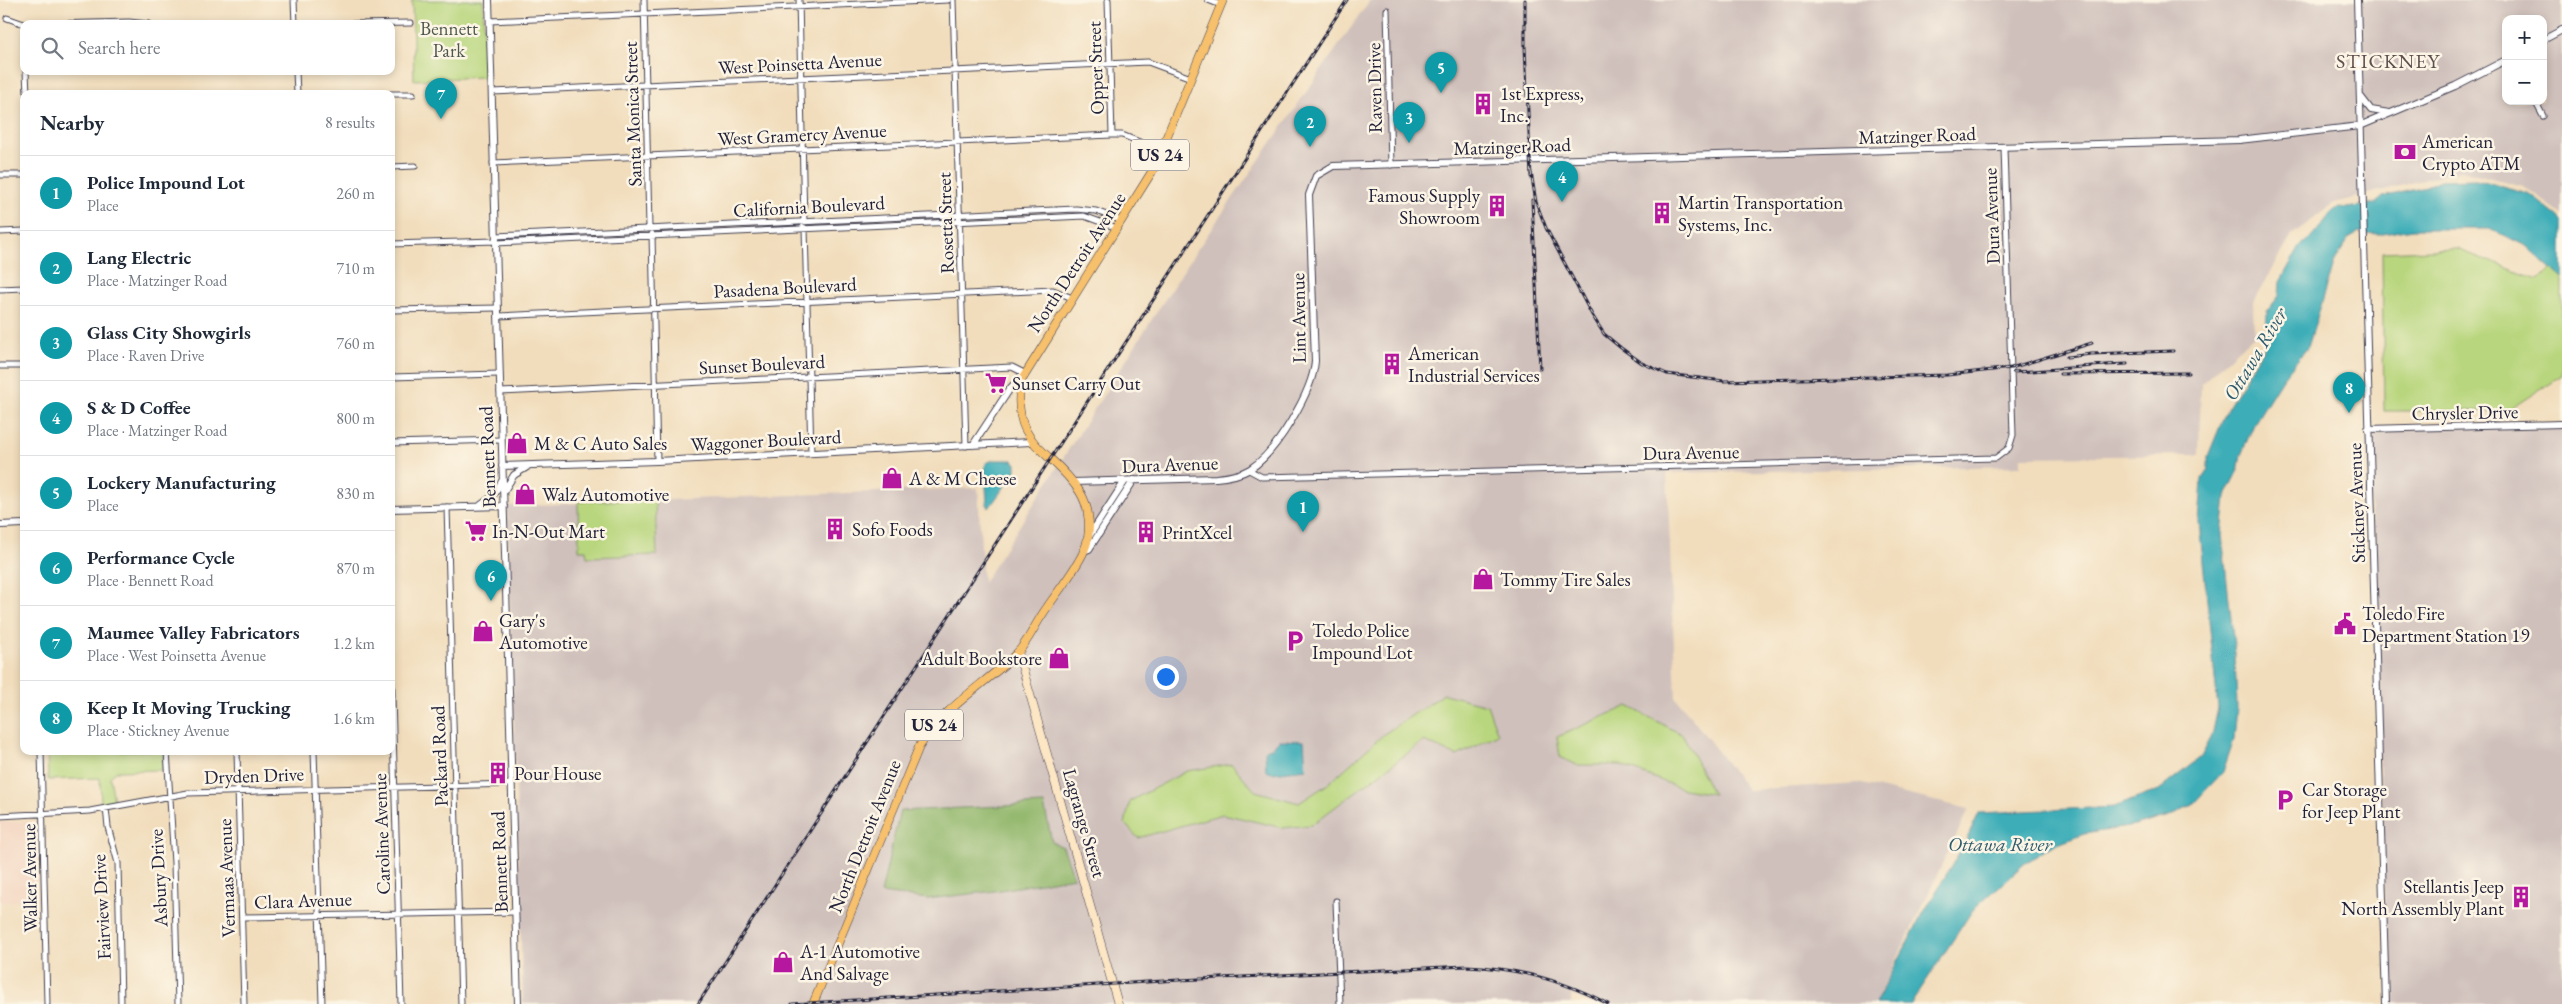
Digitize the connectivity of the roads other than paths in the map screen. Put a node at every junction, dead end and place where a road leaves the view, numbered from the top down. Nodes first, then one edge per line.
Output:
1 (294, 0) edge
2 (489, 0) edge
3 (644, 0) edge
4 (799, 0) edge
5 (948, 0) edge
6 (953, 0) edge
7 (1108, 0) edge
8 (1208, 0) edge
9 (2357, 0) edge
10 (1222, 2) edge
11 (799, 7) junction
12 (1386, 10) dead end
13 (644, 15) junction
14 (7, 18) dead end
15 (295, 20) edge
16 (490, 21) junction
17 (20, 23) edge
18 (395, 23) edge
19 (411, 23) dead end
20 (2562, 30) edge
21 (2547, 38) edge
22 (2502, 62) edge
23 (1110, 63) junction
24 (955, 70) junction
25 (26, 75) edge
26 (296, 75) edge
27 (801, 78) junction
28 (1191, 78) junction
29 (646, 85) junction
30 (27, 90) edge
31 (297, 90) edge
32 (492, 92) junction
33 (395, 94) edge
34 (413, 94) dead end
35 (2360, 95) junction
36 (2537, 105) edge
37 (2395, 112) junction
38 (2543, 116) dead end
39 (2360, 126) junction
40 (1112, 135) junction
41 (957, 142) junction
42 (2004, 148) junction
43 (803, 150) junction
44 (1162, 151) junction
45 (648, 157) junction
46 (494, 163) junction
47 (1390, 164) junction
48 (415, 166) dead end
49 (395, 167) edge
50 (20, 174) edge
51 (0, 175) edge
52 (1316, 176) joint
53 (1046, 210) junction
54 (960, 214) junction
55 (1047, 217) junction
56 (883, 218) junction
57 (805, 221) junction
58 (960, 221) junction
59 (727, 225) junction
60 (883, 225) junction
61 (1120, 225) junction
62 (650, 228) junction
63 (805, 228) junction
64 (20, 231) edge
65 (574, 231) junction
66 (0, 232) edge
67 (728, 232) junction
68 (650, 235) junction
69 (575, 238) junction
70 (496, 240) junction
71 (395, 244) edge
72 (20, 288) edge
73 (0, 289) edge
74 (962, 294) junction
75 (1072, 298) junction
76 (808, 301) junction
77 (498, 308) junction
78 (653, 309) junction
79 (395, 310) edge
80 (498, 316) junction
81 (0, 366) edge
82 (20, 366) edge
83 (965, 369) junction
84 (499, 374) junction
85 (1024, 374) junction
86 (395, 377) edge
87 (809, 377) junction
88 (655, 384) junction
89 (500, 392) junction
90 (2562, 424) edge
91 (2368, 429) junction
92 (501, 440) junction
93 (1031, 442) junction
94 (395, 443) edge
95 (970, 446) junction
96 (811, 453) junction
97 (657, 461) junction
98 (532, 465) junction
99 (502, 466) junction
100 (1249, 470) junction
101 (503, 480) junction
102 (1134, 480) junction
103 (1125, 481) junction
104 (1073, 482) junction
105 (503, 497) junction
106 (478, 506) junction
107 (504, 506) junction
108 (447, 507) junction
109 (395, 509) edge
110 (0, 524) edge
111 (20, 524) edge
112 (1086, 540) junction
113 (1084, 551) junction
114 (1018, 652) junction
115 (41, 755) edge
116 (167, 755) edge
117 (238, 755) edge
118 (314, 755) edge
119 (394, 755) edge
120 (454, 784) junction
121 (512, 784) junction
122 (395, 786) junction
123 (315, 788) junction
124 (239, 790) junction
125 (168, 795) junction
126 (106, 808) junction
127 (42, 815) junction
128 (0, 816) edge
129 (1336, 901) dead end
130 (458, 912) junction
131 (515, 912) junction
132 (398, 913) junction
133 (319, 914) junction
134 (242, 917) junction
135 (47, 1004) edge
136 (121, 1004) edge
137 (178, 1004) edge
138 (244, 1004) edge
139 (322, 1004) edge
140 (401, 1004) edge
141 (461, 1004) edge
142 (518, 1004) edge
143 (813, 1004) edge
144 (1118, 1004) edge
145 (1340, 1004) edge
146 (2386, 1004) edge

1 - 15 street
2 - 16 street, Bennett Road
3 - 13 street, Santa Monica Street
4 - 11 street
5 - 11 street
6 - 24 street, Rosetta Street
7 - 23 street, Opper Street
8 - 10 street
9 - 35 street, Stickney Avenue
10 - 28 main road, North Detroit Avenue / US 24
11 - 13 street
11 - 27 street
12 - 47 street, Raven Drive
13 - 16 street
13 - 29 street, Santa Monica Street
14 - 17 street
16 - 32 street, Bennett Road
18 - 19 street
20 - 21 street
22 - 37 street, Matzinger Road
23 - 24 street, West Poinsetta Avenue
23 - 28 street, West Poinsetta Avenue
23 - 40 street, Opper Street
24 - 27 street, West Poinsetta Avenue
24 - 41 street, Rosetta Street
25 - 30 street
26 - 31 street
27 - 29 street, West Poinsetta Avenue
27 - 43 street
28 - 44 main road, North Detroit Avenue / US 24
29 - 32 street, West Poinsetta Avenue
29 - 45 street, Santa Monica Street
32 - 46 street, Bennett Road
33 - 34 street
35 - 37 street
35 - 39 street, Stickney Avenue
36 - 38 street
37 - 39 street, Matzinger Road
39 - 42 street, Matzinger Road
39 - 91 street, Stickney Avenue
40 - 41 street, West Gramercy Avenue
40 - 44 street, West Gramercy Avenue
41 - 43 street, West Gramercy Avenue
41 - 54 street, Rosetta Street
42 - 47 street, Matzinger Road
42 - 100 street, Dura Avenue
43 - 45 street, West Gramercy Avenue
43 - 57 street
44 - 61 main road, North Detroit Avenue / US 24
45 - 46 street, West Gramercy Avenue
45 - 62 street, Santa Monica Street
46 - 70 street, Bennett Road
47 - 52 street, Matzinger Road
48 - 49 street
50 - 51 street
52 - 100 street, Lint Avenue
53 - 54 street, California Boulevard
53 - 55 street
53 - 61 street, California Boulevard
54 - 56 street, California Boulevard
54 - 58 street, Rosetta Street
55 - 58 street, California Boulevard
55 - 61 street, California Boulevard
56 - 57 street, California Boulevard
56 - 60 street
57 - 59 street, California Boulevard
57 - 63 street
58 - 60 street, California Boulevard
58 - 74 street, Rosetta Street
59 - 62 street, California Boulevard
59 - 67 street
60 - 63 street, California Boulevard
61 - 75 main road, North Detroit Avenue / US 24
62 - 65 street, California Boulevard
62 - 68 street, Santa Monica Street
63 - 67 street, California Boulevard
63 - 76 street
64 - 66 street
65 - 69 street
65 - 70 street, California Boulevard
67 - 68 street, California Boulevard
68 - 69 street, California Boulevard
68 - 78 street, Santa Monica Street
69 - 70 street, California Boulevard
70 - 71 street, California Boulevard
70 - 77 street, Bennett Road
72 - 73 street
74 - 75 street, Pasadena Boulevard
74 - 76 street, Pasadena Boulevard
74 - 83 street, Rosetta Street
75 - 85 main road, North Detroit Avenue / US 24
76 - 78 street, Pasadena Boulevard
76 - 87 street
77 - 79 street
77 - 80 street, Bennett Road
78 - 80 street, Pasadena Boulevard
78 - 88 street, Santa Monica Street
80 - 84 street, Bennett Road
81 - 82 street
83 - 85 street, Sunset Boulevard
83 - 87 street, Sunset Boulevard
83 - 95 street, Rosetta Street
84 - 86 street
84 - 89 street, Bennett Road
85 - 93 main road, North Detroit Avenue / US 24
85 - 95 street, North Detroit Avenue
87 - 88 street, Sunset Boulevard
87 - 96 street
88 - 89 street, Sunset Boulevard
88 - 97 street, Santa Monica Street
89 - 92 street, Bennett Road
90 - 91 street, Chrysler Drive
91 - 146 street, Stickney Avenue
92 - 94 street
92 - 99 street, Bennett Road
93 - 95 street, Waggoner Boulevard
93 - 104 main road, North Detroit Avenue / US 24
95 - 96 street, Waggoner Boulevard
96 - 97 street, Waggoner Boulevard
97 - 98 street, Waggoner Boulevard
98 - 99 street, Waggoner Boulevard
98 - 105 street
99 - 101 street, Bennett Road
100 - 102 street, Dura Avenue
101 - 105 street, Bennett Road
101 - 106 street
102 - 103 street, Dura Avenue
102 - 113 street
103 - 104 street, Dura Avenue
103 - 112 street
104 - 112 main road, North Detroit Avenue / US 24
105 - 107 street, Bennett Road
106 - 107 street
106 - 108 street
107 - 121 street, Bennett Road
108 - 109 street
108 - 120 street, Packard Road
110 - 111 street
112 - 113 main road, North Detroit Avenue / US 24
113 - 114 main road, North Detroit Avenue / US 24
114 - 143 main road, North Detroit Avenue / US 24
114 - 144 main road, Lagrange Street
115 - 127 street, Walker Avenue
116 - 125 street, Asbury Drive
117 - 124 street, Vermaas Avenue
118 - 123 street
119 - 122 street, Caroline Avenue
120 - 121 street, Dryden Drive
120 - 122 street, Dryden Drive
120 - 130 street, Packard Road
121 - 131 street, Bennett Road
122 - 123 street, Dryden Drive
122 - 132 street, Caroline Avenue
123 - 124 street, Dryden Drive
123 - 133 street
124 - 125 street, Dryden Drive
124 - 134 street, Vermaas Avenue
125 - 126 street, Dryden Drive
125 - 137 street, Asbury Drive
126 - 127 street, Dryden Drive
126 - 136 street, Fairview Drive
127 - 128 street, Dryden Drive
127 - 135 street, Walker Avenue
129 - 145 street
130 - 131 street, Clara Avenue
130 - 132 street, Clara Avenue
130 - 141 street, Packard Road
131 - 142 street, Bennett Road
132 - 133 street, Clara Avenue
132 - 140 street, Caroline Avenue
133 - 134 street, Clara Avenue
133 - 139 street
134 - 138 street, Vermaas Avenue

